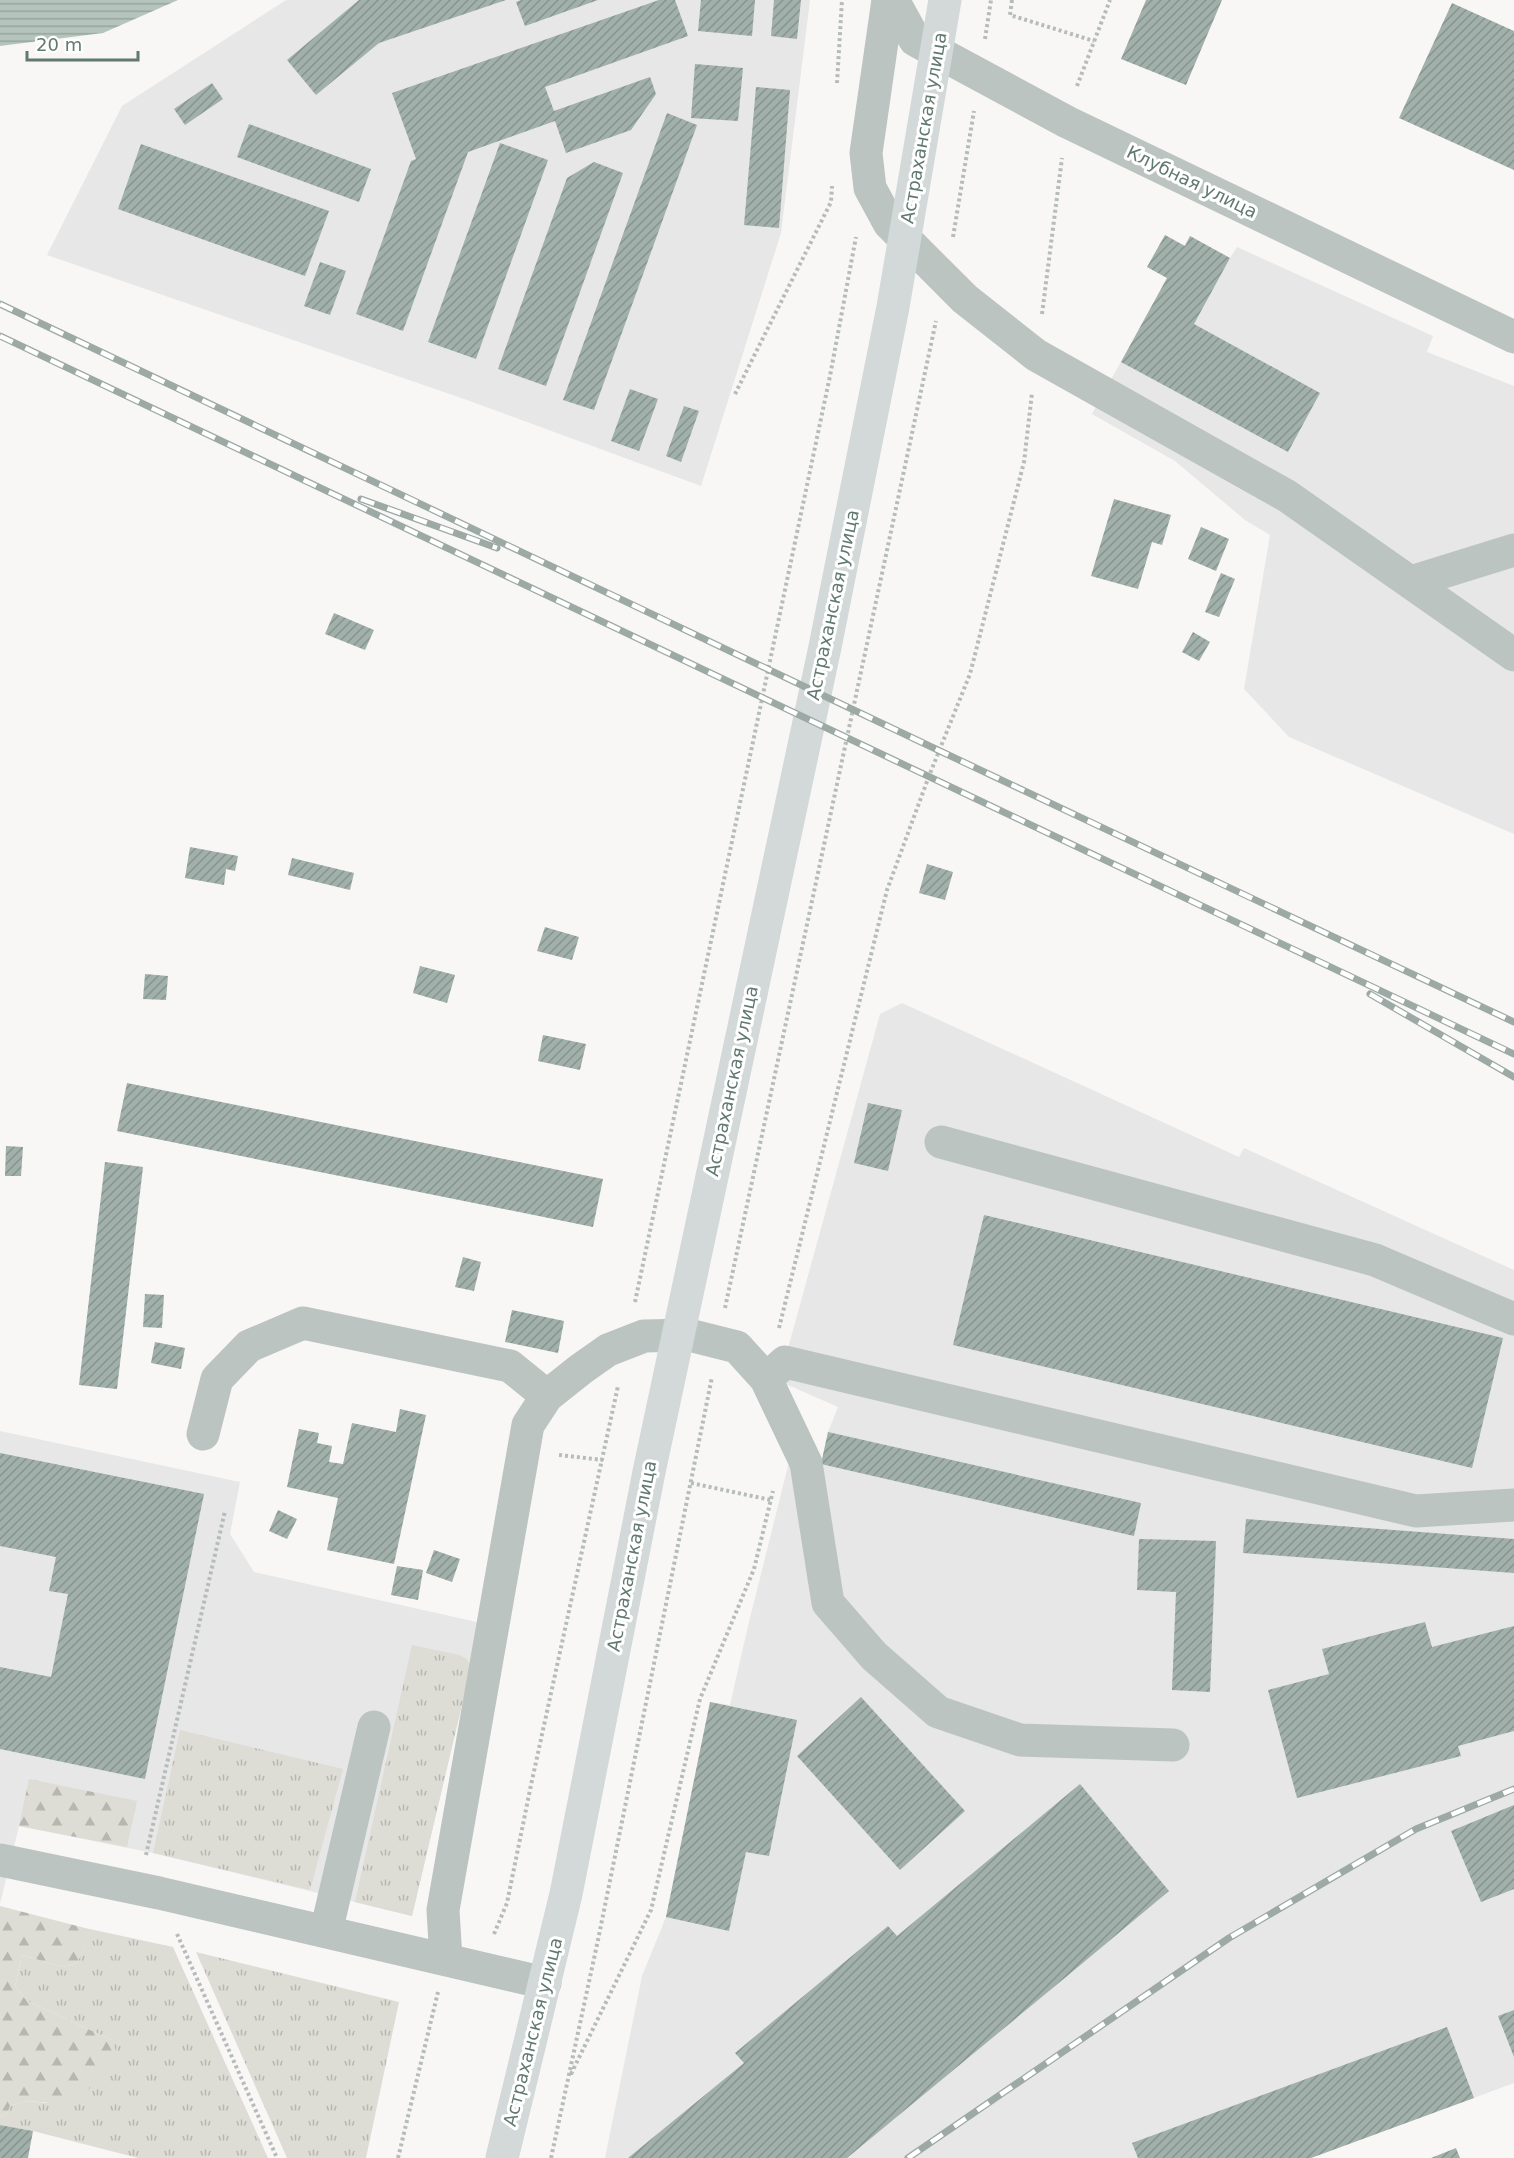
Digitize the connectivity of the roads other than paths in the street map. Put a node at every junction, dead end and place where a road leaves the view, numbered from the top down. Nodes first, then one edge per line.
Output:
1 (888, 0) edge
2 (893, 0) edge
3 (945, 0) edge
4 (1514, 337) edge
5 (1514, 550) edge
6 (1411, 582) junction
7 (1514, 655) edge
8 (941, 1142) dead end
9 (1514, 1319) edge
10 (766, 1379) junction
11 (547, 1396) junction
12 (203, 1434) dead end
13 (1514, 1505) edge
14 (374, 1727) dead end
15 (1173, 1745) dead end
16 (0, 1860) edge
17 (326, 1932) junction
18 (446, 1960) junction
19 (545, 1983) junction
20 (502, 2158) edge

1 - 6 street
2 - 4 street, Клубная улица
3 - 19 main road, Астраханская улица
5 - 6 street
6 - 7 street
8 - 9 street
10 - 11 street
10 - 13 street
10 - 15 street
11 - 12 street
11 - 18 street
14 - 17 street
16 - 17 street
17 - 18 street
18 - 19 street
19 - 20 main road, Астраханская улица

